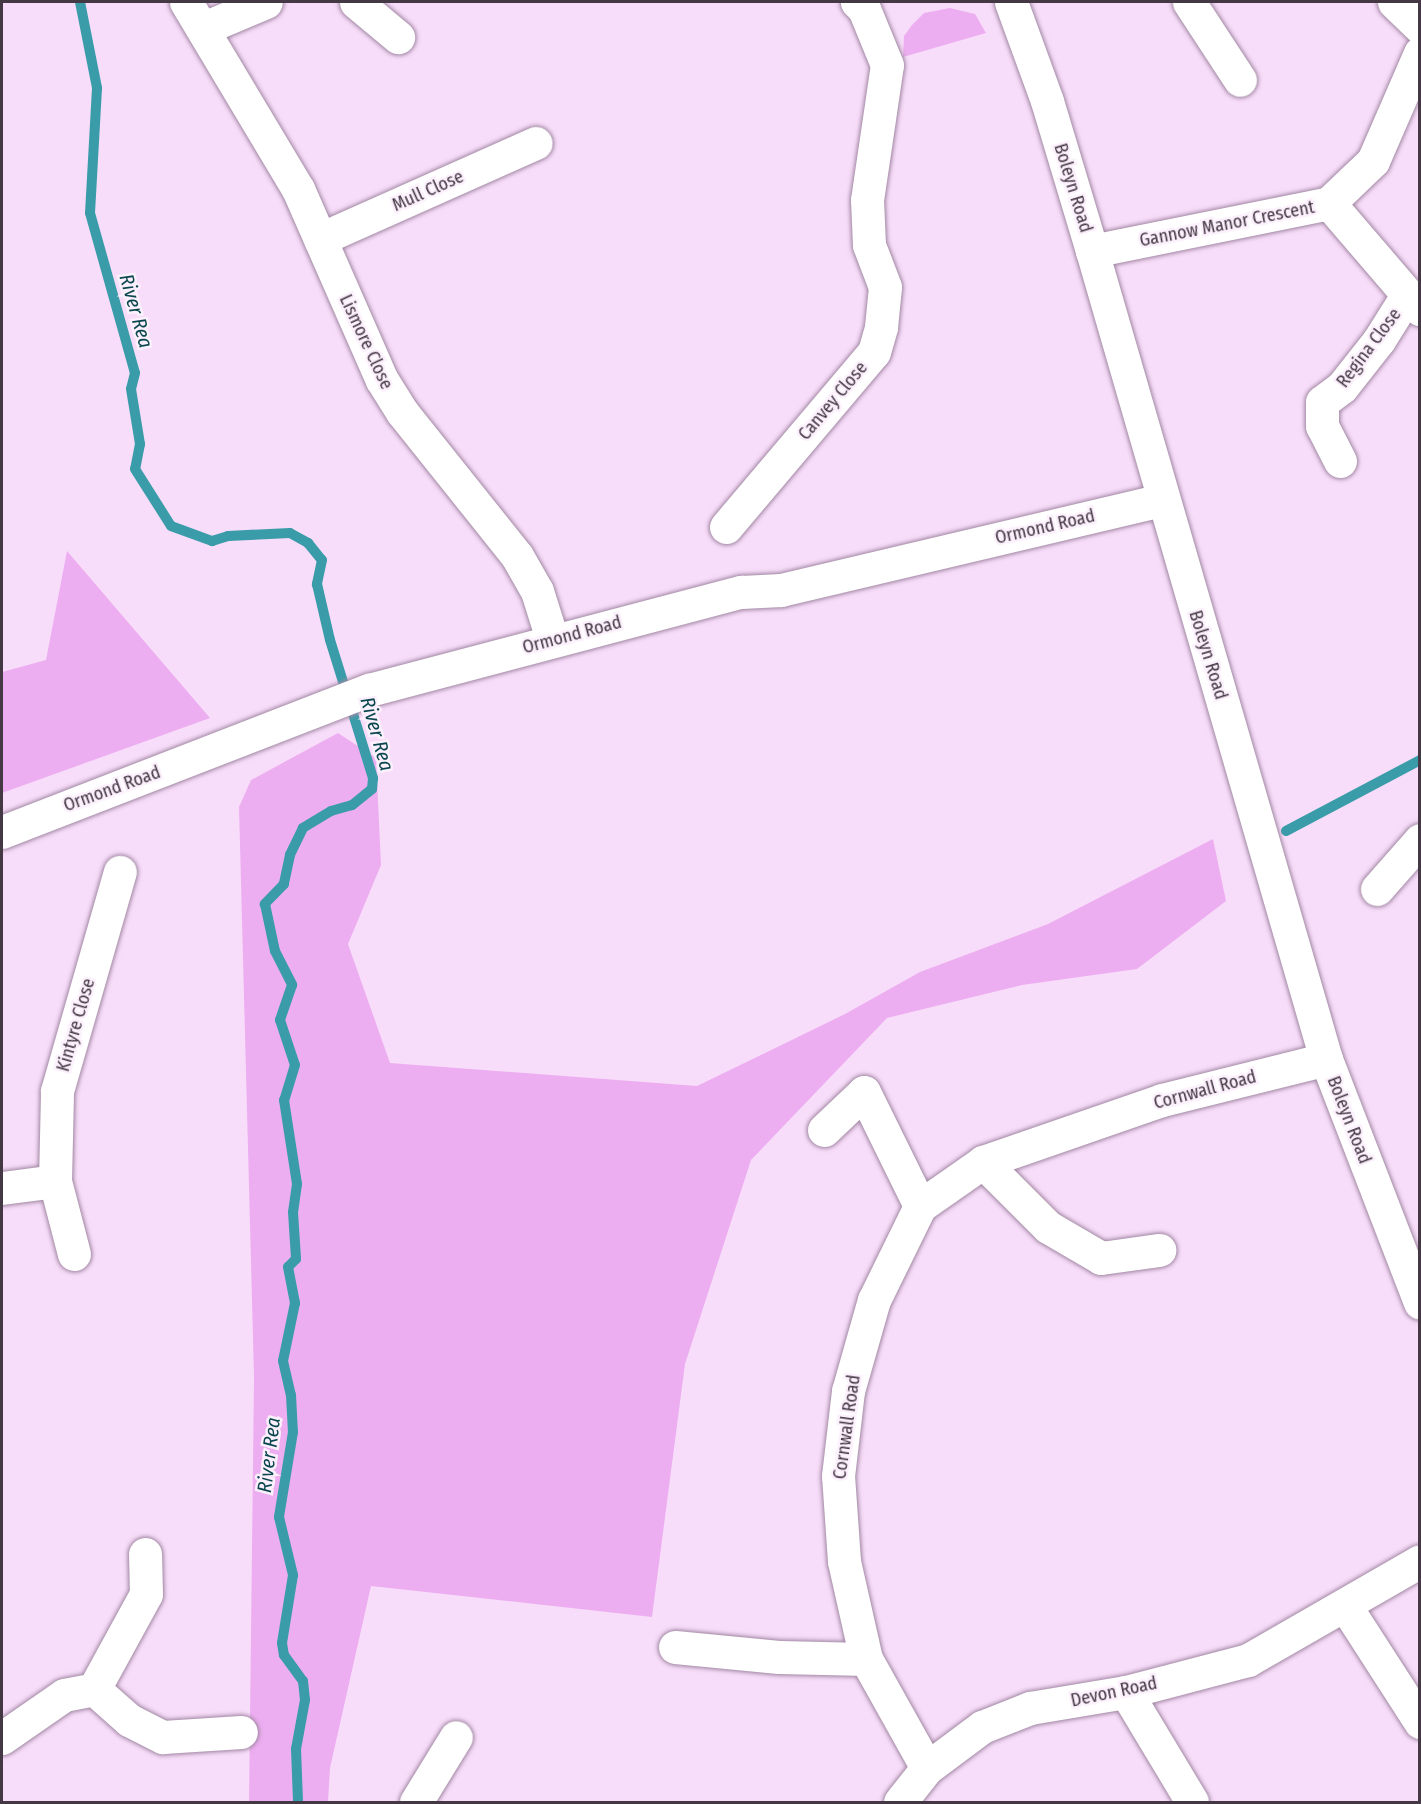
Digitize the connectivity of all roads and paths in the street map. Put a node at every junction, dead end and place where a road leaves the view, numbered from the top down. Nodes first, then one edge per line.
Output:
1 (186, 2) edge
2 (266, 2) edge
3 (356, 2) edge
4 (1011, 2) edge
5 (1189, 2) edge
6 (1394, 2) edge
7 (870, 4) edge
8 (1419, 27) edge
9 (204, 28) junction
10 (398, 37) dead end
11 (1419, 53) edge
12 (1240, 80) dead end
13 (536, 143) dead end
14 (1329, 203) junction
15 (320, 239) junction
16 (1092, 251) junction
17 (1413, 303) edge
18 (1340, 461) dead end
19 (1161, 500) junction
20 (726, 526) dead end
21 (552, 639) junction
22 (2, 832) edge
23 (1419, 840) edge
24 (120, 872) dead end
25 (1377, 889) dead end
26 (1326, 1059) junction
27 (824, 1131) dead end
28 (983, 1162) junction
29 (55, 1181) junction
30 (2, 1188) edge
31 (920, 1206) junction
32 (1158, 1250) dead end
33 (74, 1254) dead end
34 (1416, 1284) edge
35 (145, 1554) dead end
36 (1419, 1561) edge
37 (1346, 1607) junction
38 (675, 1647) dead end
39 (866, 1659) junction
40 (94, 1689) junction
41 (1126, 1692) junction
42 (1419, 1722) edge
43 (241, 1732) dead end
44 (456, 1737) dead end
45 (2, 1738) edge
46 (927, 1768) junction
47 (416, 1803) edge
48 (900, 1803) edge
49 (1192, 1803) edge

1 - 9 street, Lismore Close
2 - 9 street
3 - 10 street
4 - 16 street, Boleyn Road
5 - 12 street
6 - 8 street
7 - 20 street, Canvey Close
9 - 15 street, Lismore Close
11 - 14 street, Gannow Manor Crescent
13 - 15 street, Mull Close
14 - 16 street, Gannow Manor Crescent
14 - 17 street, Regina Close
15 - 21 street, Lismore Close
16 - 19 street, Boleyn Road
17 - 18 street, Regina Close
19 - 21 street, Ormond Road
19 - 26 street, Boleyn Road
21 - 22 street, Ormond Road
23 - 25 street
24 - 29 street, Kintyre Close
26 - 28 street, Cornwall Road
26 - 34 street, Boleyn Road
27 - 31 street
28 - 31 street, Cornwall Road
28 - 32 street
29 - 30 street
29 - 33 street, Kintyre Close
31 - 39 street, Cornwall Road
35 - 40 street
36 - 37 street, Devon Road
37 - 41 street, Devon Road
37 - 42 street
38 - 39 street
39 - 46 street, Cornwall Road
40 - 43 street
40 - 45 street
41 - 46 street, Devon Road
41 - 49 street
44 - 47 street
46 - 48 street, Devon Road

